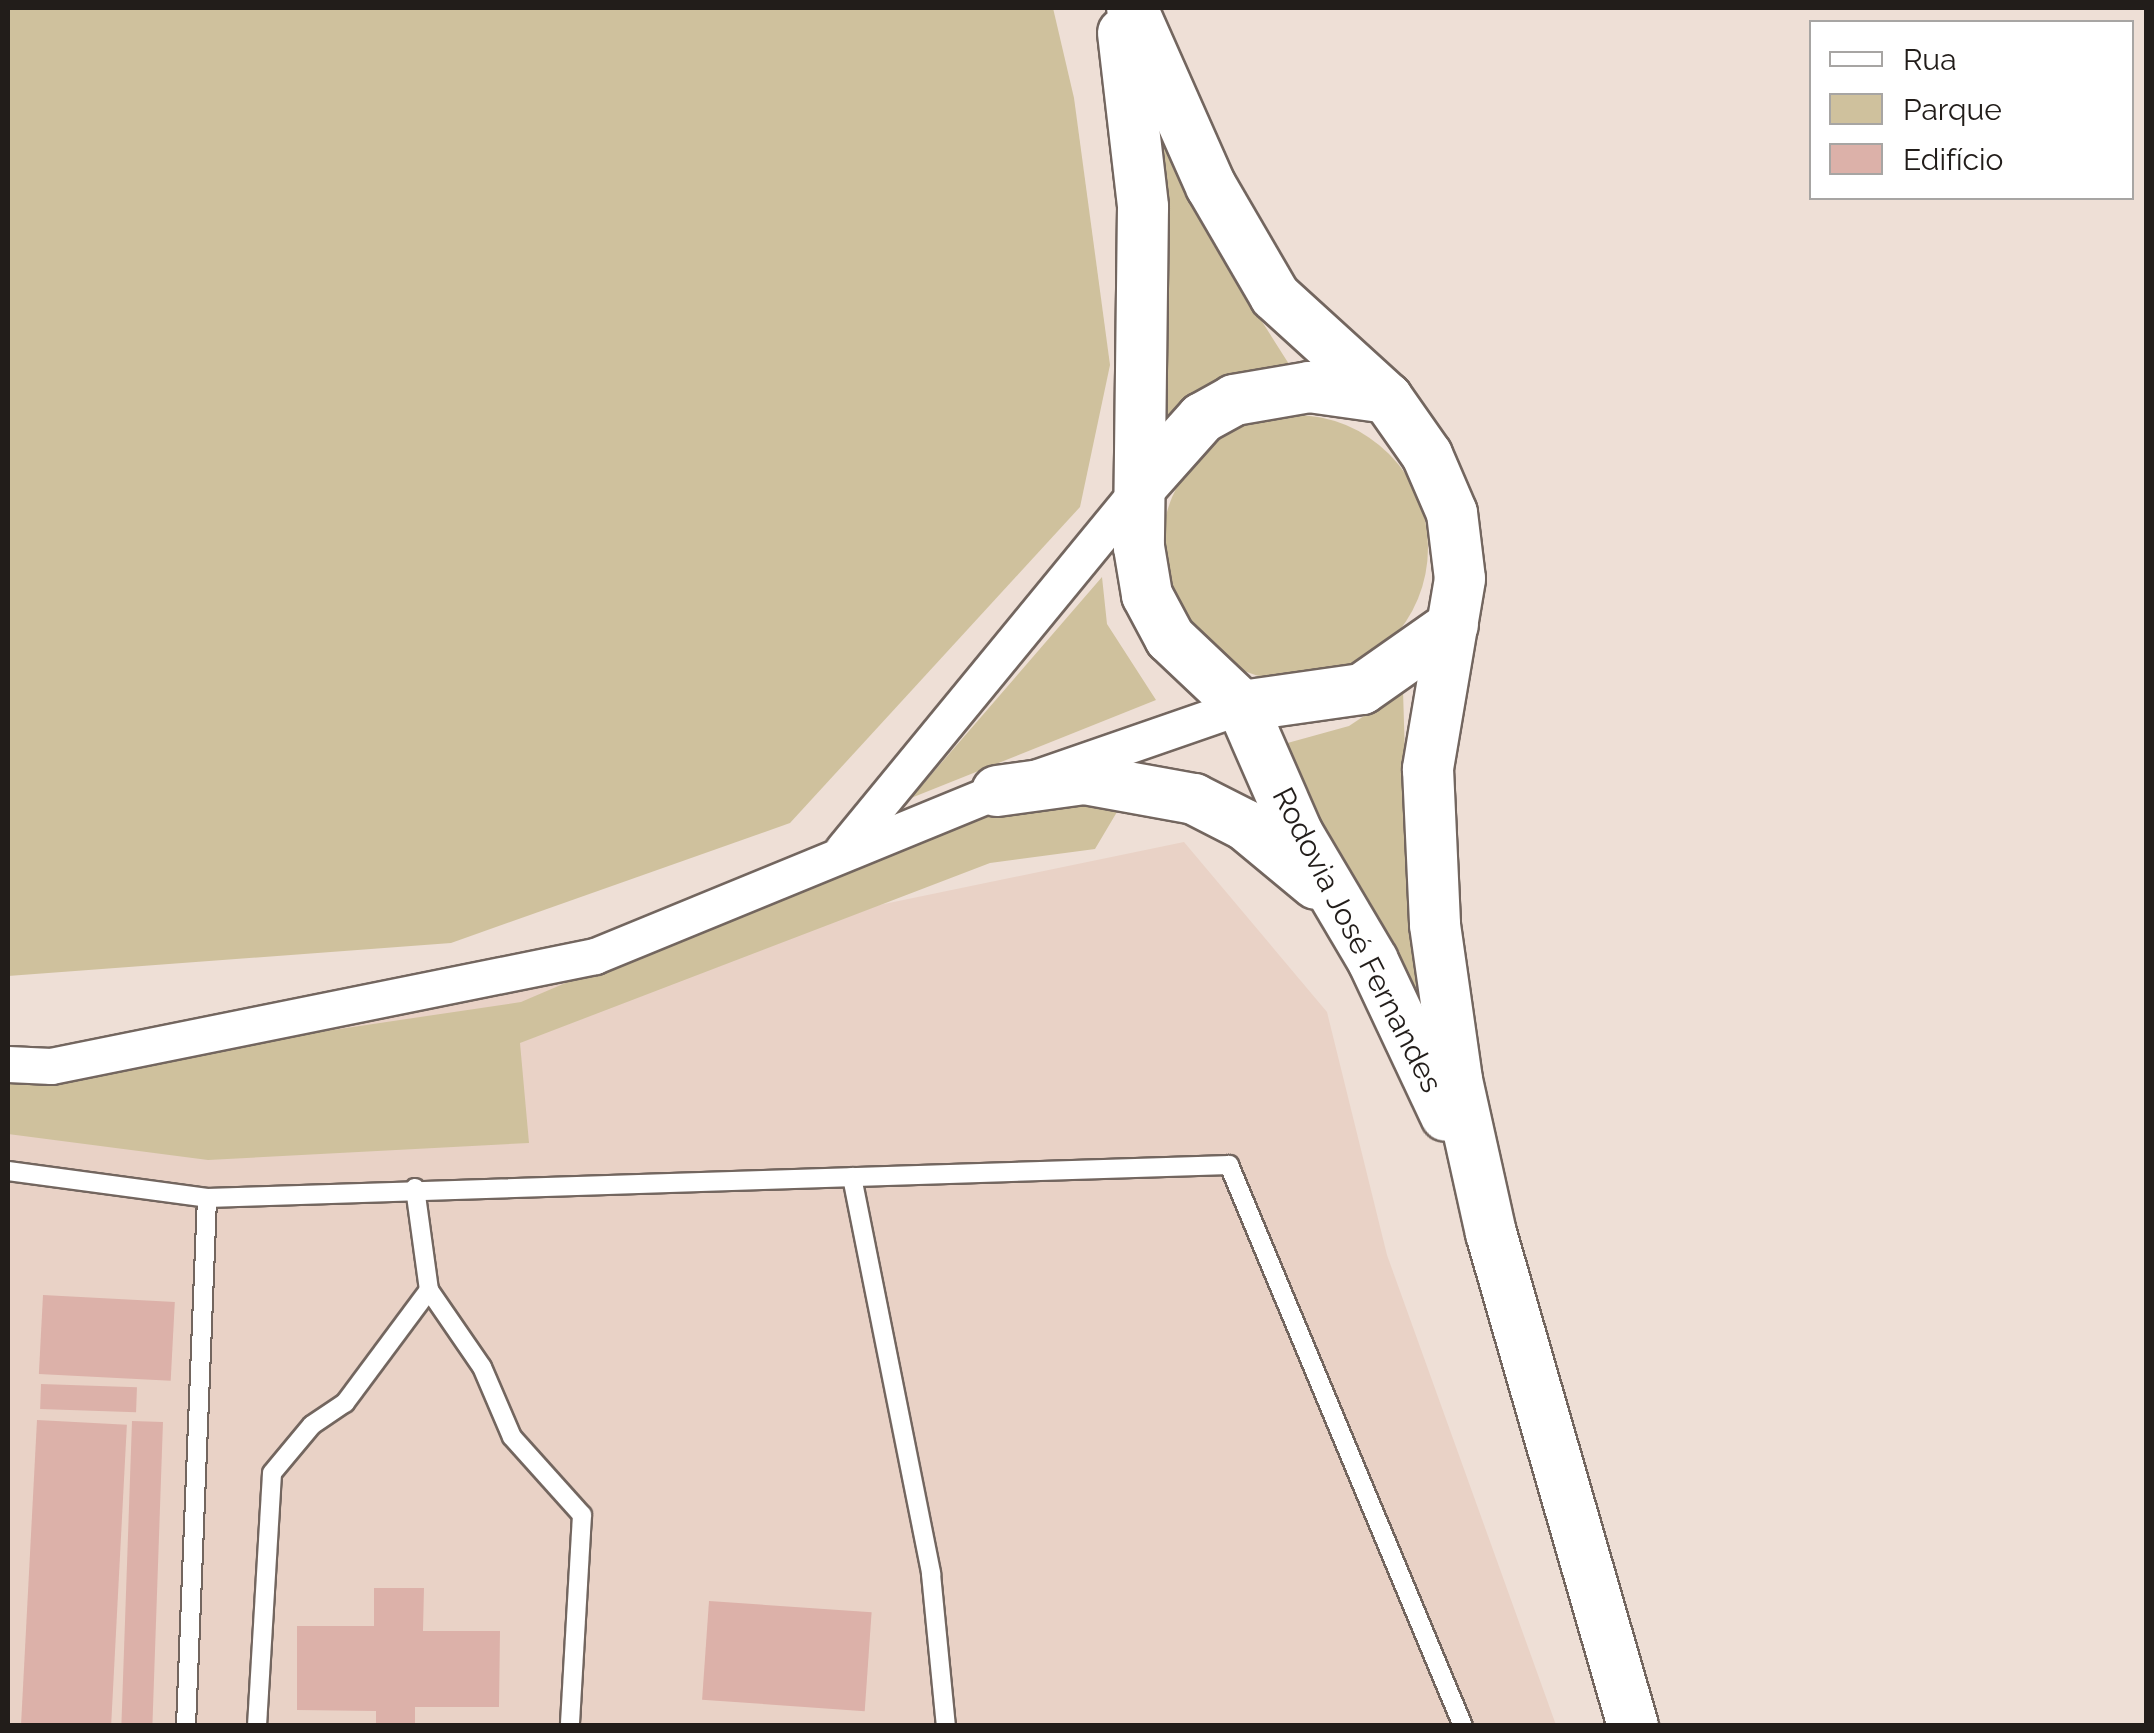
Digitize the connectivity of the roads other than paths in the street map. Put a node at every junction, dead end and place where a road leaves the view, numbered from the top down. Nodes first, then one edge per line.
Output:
1 (1118, 8) edge
2 (1132, 8) edge
3 (1388, 398) junction
4 (1144, 483) junction
5 (1452, 626) junction
6 (1242, 706) junction
7 (997, 791) junction
8 (839, 853) junction
9 (1342, 907) junction
10 (8, 1064) edge
11 (8, 1172) edge
12 (852, 1177) junction
13 (415, 1188) junction
14 (207, 1198) junction
15 (1491, 1232) junction
16 (429, 1290) junction
17 (186, 1726) edge
18 (257, 1726) edge
19 (570, 1726) edge
20 (946, 1726) edge
21 (1464, 1726) edge
22 (1632, 1726) edge

1 - 4 main road
2 - 3 main road
3 - 4 main road
3 - 5 main road
4 - 6 main road
4 - 8 street
5 - 6 main road
5 - 15 main road, Rodovia José Fernandes
6 - 7 street
6 - 9 main road, Rodovia José Fernandes
7 - 8 street
7 - 9 main road
8 - 10 street
9 - 15 main road, Rodovia José Fernandes
11 - 14 lane
12 - 13 lane
12 - 20 lane
12 - 21 lane
13 - 14 lane
13 - 16 lane
14 - 17 lane
15 - 22 main road, Rodovia José Fernandes
16 - 18 lane
16 - 19 lane

